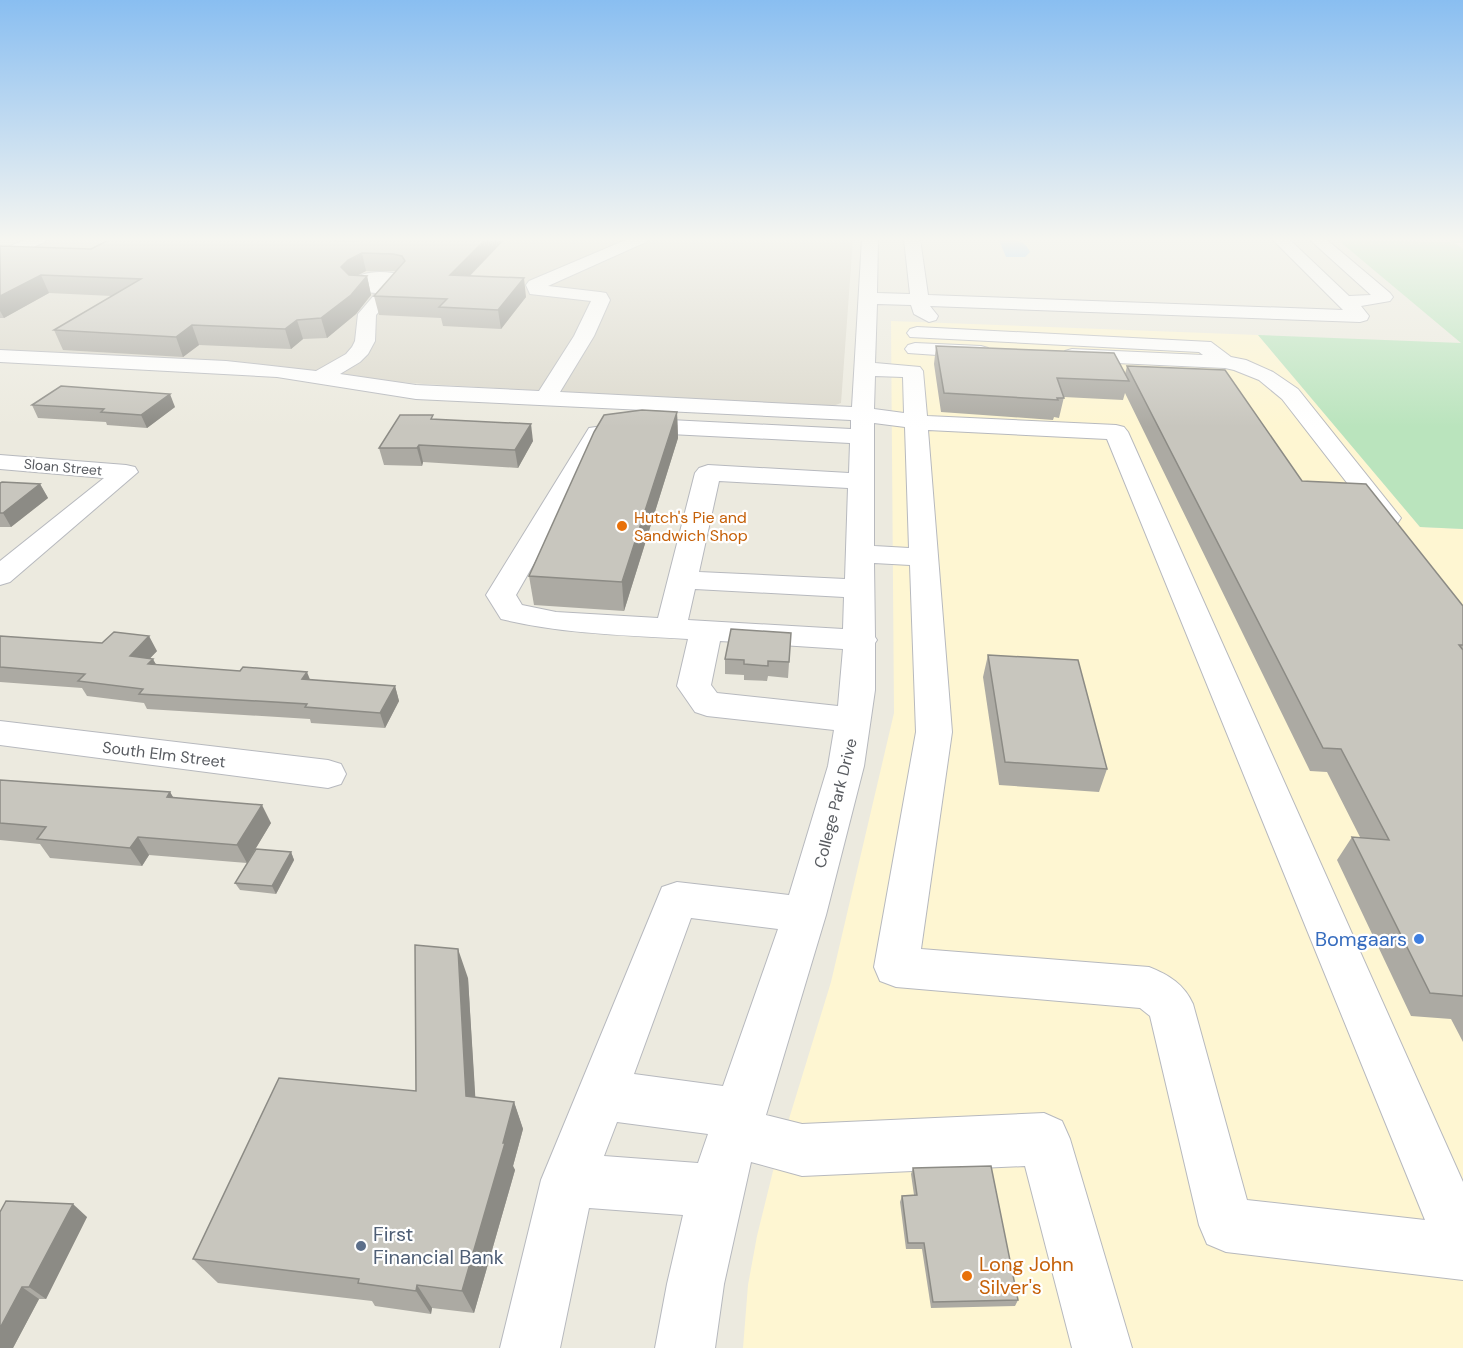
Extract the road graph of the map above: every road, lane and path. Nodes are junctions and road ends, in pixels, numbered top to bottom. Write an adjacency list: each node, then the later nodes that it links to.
1 (920, 301): 9 (street)
2 (377, 302): 14 (street)
3 (601, 302): 15 (street)
4 (882, 302): 8 (street, College Park Drive)
5 (918, 302): 8 (street)
6 (939, 302): 7 (street)
7 (1344, 302)
8 (880, 316): 10 (street); 12 (street, College Park Drive)
9 (1354, 334)
10 (916, 341): 13 (street); 22 (street)
11 (0, 356): 14 (street)
12 (866, 369): 13 (street); 17 (street, College Park Drive)
13 (913, 371): 16 (street)
14 (320, 377): 15 (street)
15 (546, 398): 17 (street)
16 (916, 422): 17 (street); 23 (street); 38 (street)
17 (863, 426): 18 (street); 21 (street, College Park Drive)
18 (815, 435): 20 (street); 27 (street)
19 (0, 462): 25 (street, Sloan Street)
20 (811, 478): 21 (street); 26 (street)
21 (861, 481): 24 (street, College Park Drive)
22 (1406, 540)
23 (924, 557): 24 (street); 39 (street)
24 (861, 572): 26 (street); 29 (street, College Park Drive)
25 (0, 576)
26 (682, 580): 27 (street)
27 (671, 628): 28 (street)
28 (706, 630): 29 (street); 30 (street)
29 (861, 640): 30 (street, College Park Drive)
30 (854, 720): 33 (street, College Park Drive)
31 (0, 734): 32 (street, South Elm Street)
32 (328, 774)
33 (805, 915): 34 (street); 35 (street, College Park Drive)
34 (602, 1095): 35 (street); 36 (street)
35 (737, 1122): 37 (street, College Park Drive); 42 (street)
36 (568, 1180): 37 (street); 40 (street)
37 (717, 1191): 41 (street, College Park Drive)
38 (1463, 1246)
39 (1463, 1252)
40 (530, 1348)
41 (685, 1348)
42 (1102, 1348)

